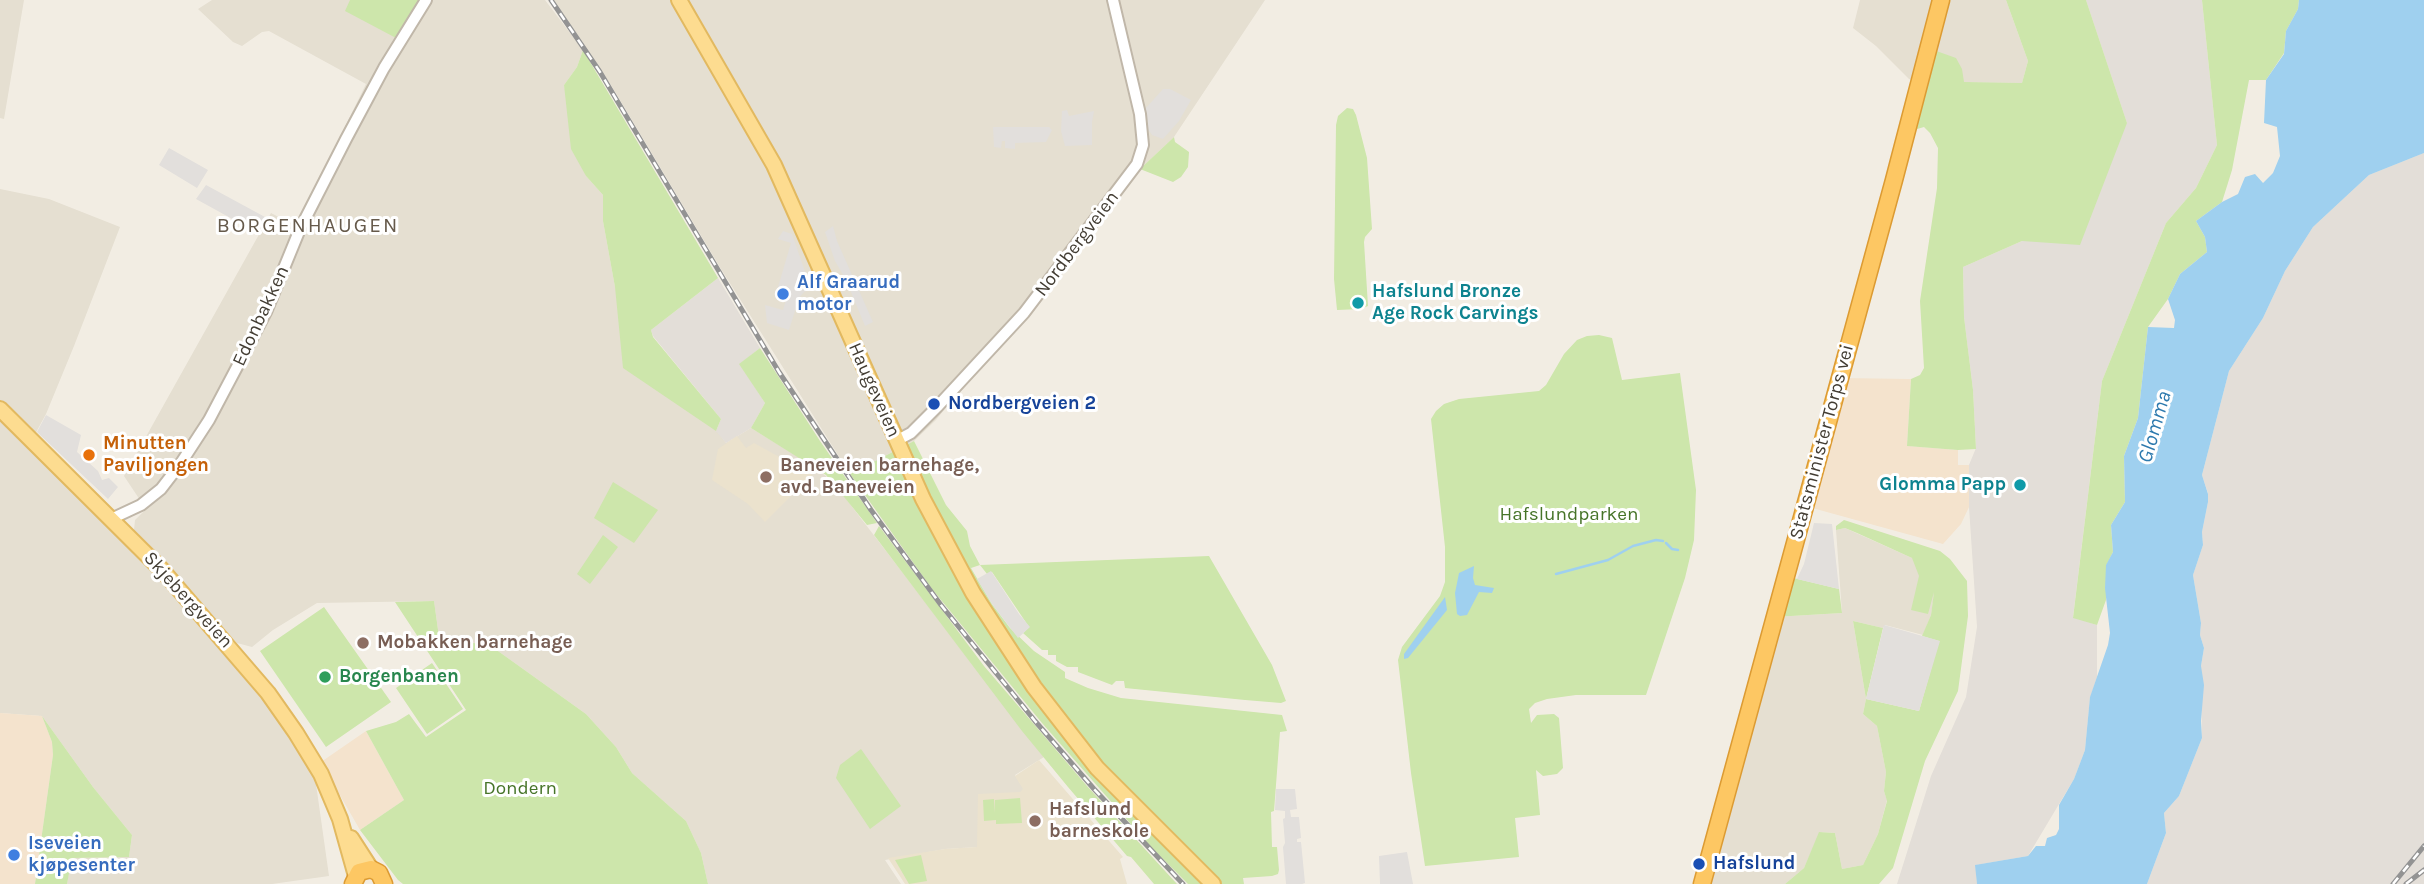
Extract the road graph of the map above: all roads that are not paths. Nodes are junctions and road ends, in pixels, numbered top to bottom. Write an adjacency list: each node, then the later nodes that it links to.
1 (426, 0): 7 (street, Edonbakken)
2 (679, 0): 6 (main road, Haugeveien)
3 (1113, 0): 6 (street, Nordbergveien)
4 (1941, 0): 11 (highway, Statsminister Torps vei)
5 (0, 409): 7 (main road, Skjebergveien)
6 (897, 441): 10 (main road, Haugeveien)
7 (116, 524): 8 (main road, Skjebergveien)
8 (357, 879): 9 (highway)
9 (384, 883)
10 (1213, 884)
11 (1702, 884)

